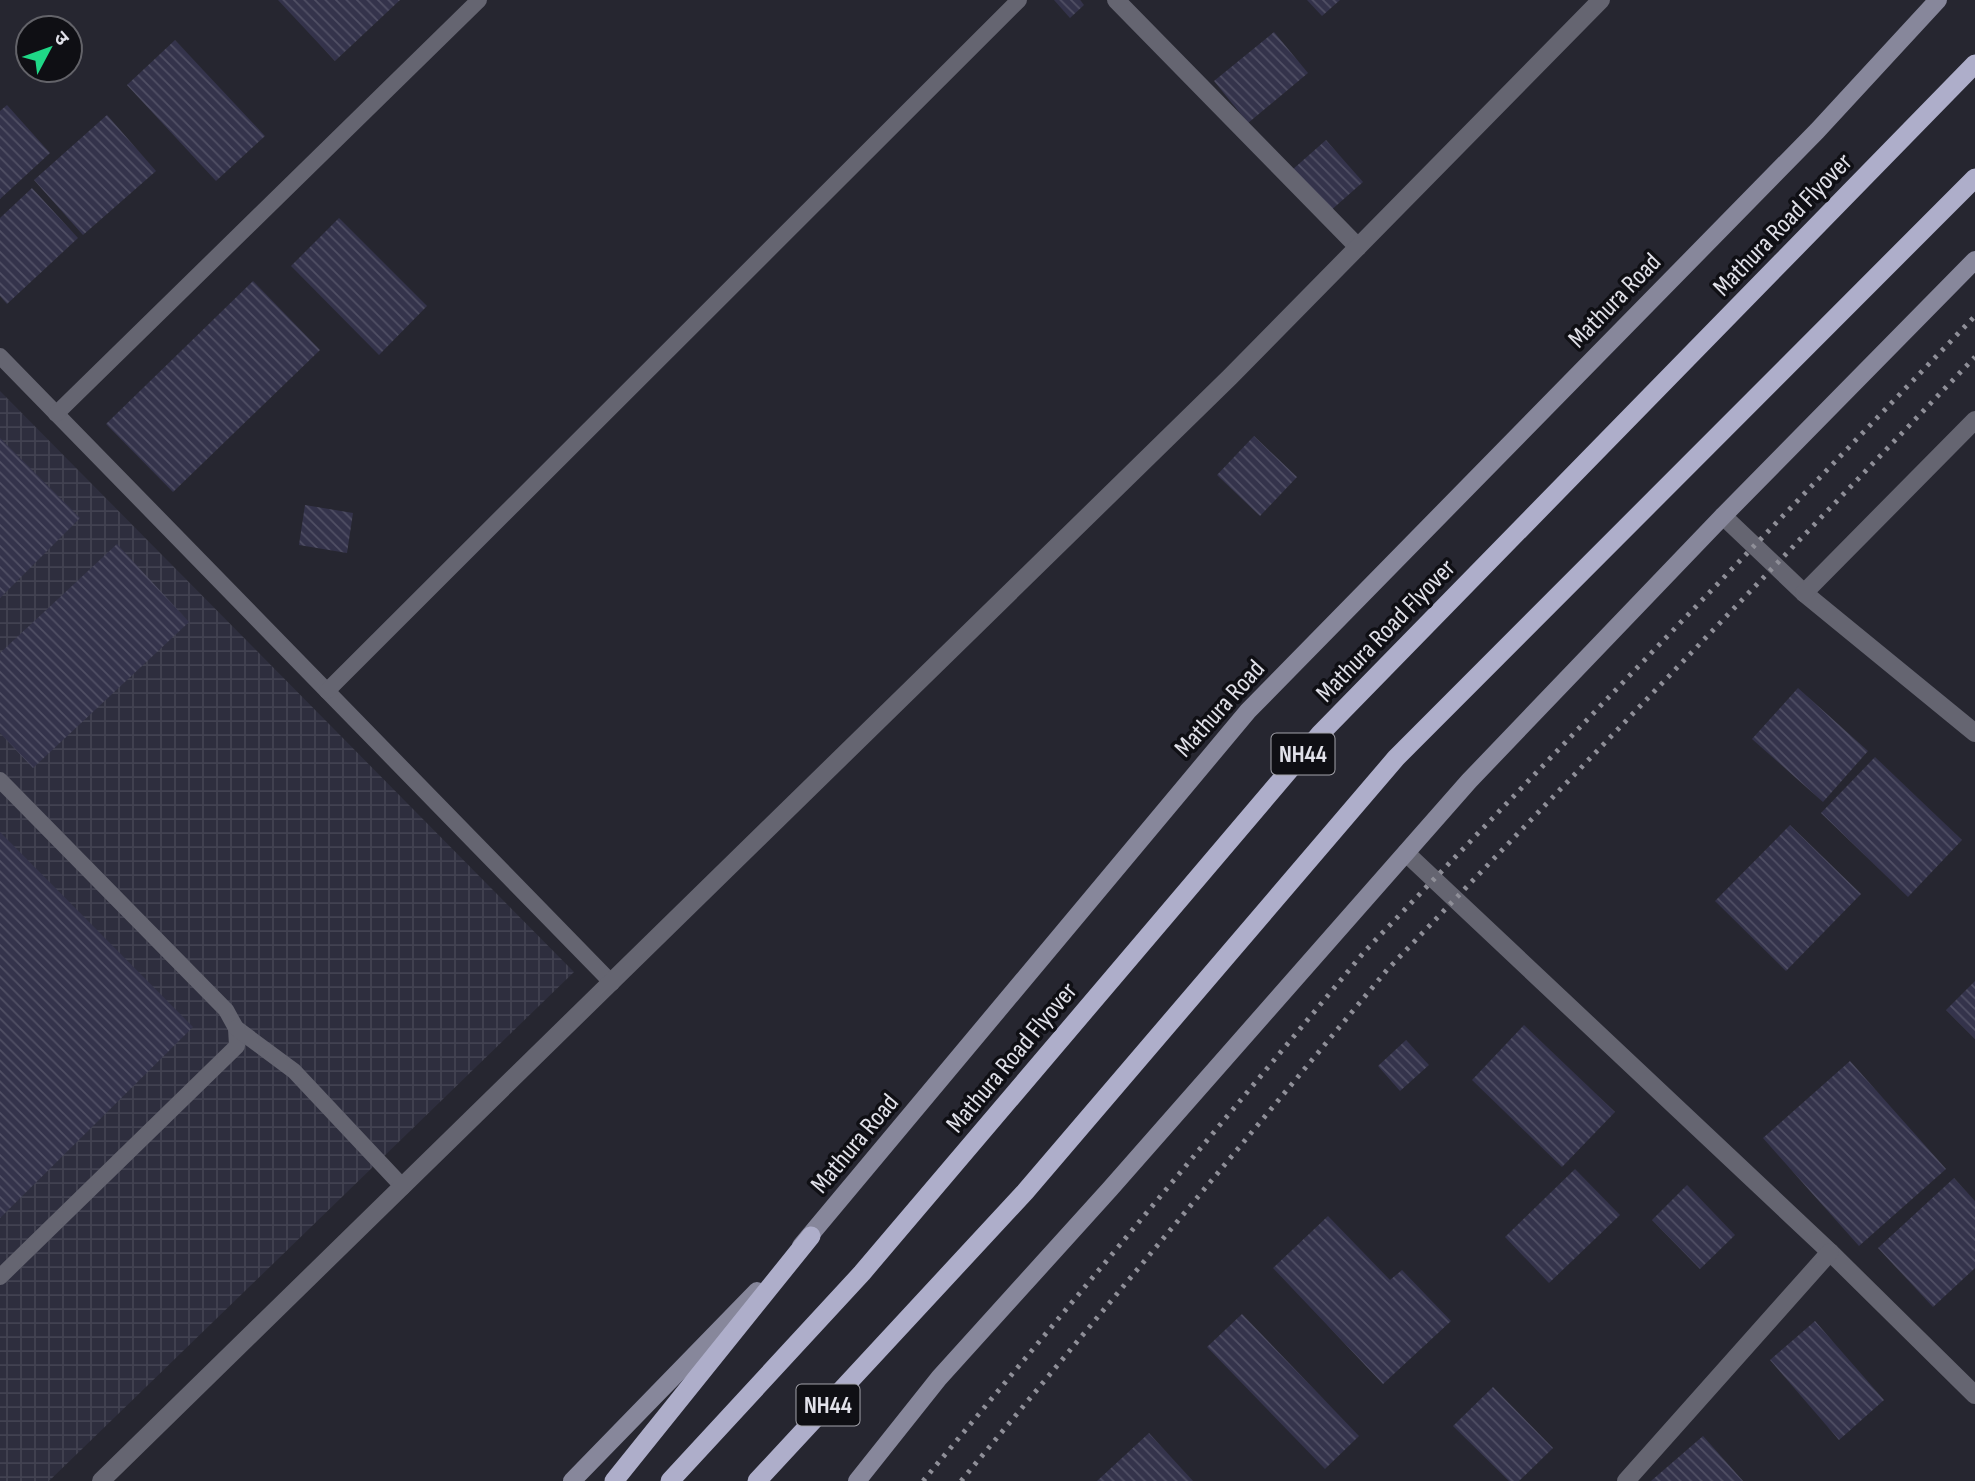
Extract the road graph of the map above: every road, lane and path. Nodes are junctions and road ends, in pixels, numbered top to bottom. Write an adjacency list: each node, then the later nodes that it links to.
1 (479, 0): 11 (lane)
2 (1019, 0): 15 (lane)
3 (1115, 0): 8 (street)
4 (1601, 0): 8 (street)
5 (1938, 0): 22 (main road, Mathura Road)
6 (1975, 64): 30 (highway, Mathura Road Flyover / NH44)
7 (1975, 178): 26 (highway, NH44)
8 (1357, 247): 19 (street)
9 (1975, 260): 13 (main road)
10 (0, 356): 11 (lane)
11 (56, 414): 15 (lane)
12 (1975, 420): 14 (street)
13 (1723, 516): 14 (street); 18 (main road)
14 (1804, 593): 16 (street)
15 (327, 691): 19 (lane)
16 (1975, 733)
17 (0, 780): 20 (lane)
18 (1406, 853): 23 (street); 33 (main road)
19 (612, 983): 21 (street)
20 (236, 1028): 21 (lane); 24 (lane)
21 (403, 1187): 27 (street)
22 (811, 1236): 28 (main road, Mathura Road); 29 (highway)
23 (1830, 1252): 25 (street); 34 (street)
24 (0, 1277)
25 (1975, 1395)
26 (786, 1449): 31 (highway, NH44); 32 (highway)
27 (101, 1481)
28 (572, 1481)
29 (614, 1481)
30 (670, 1481)
31 (757, 1481)
32 (768, 1481)
33 (857, 1481)
34 (1626, 1481)

